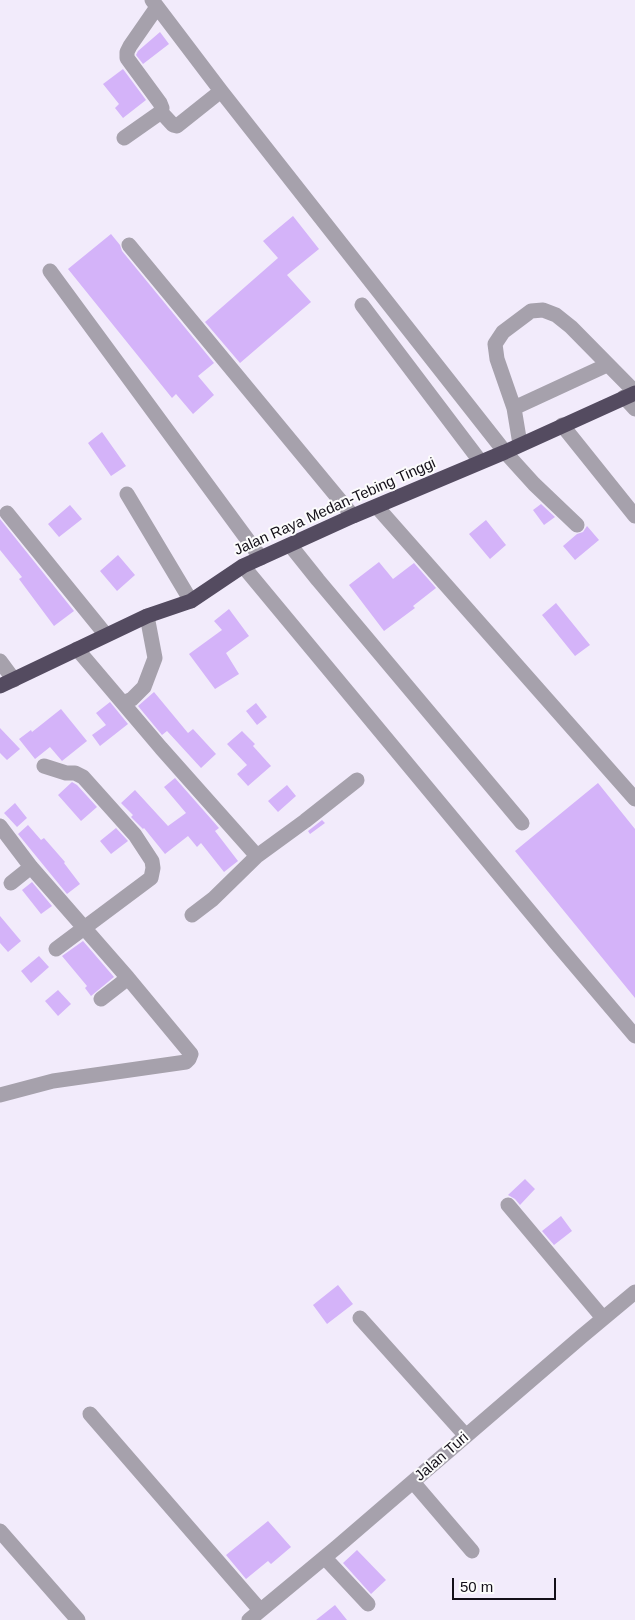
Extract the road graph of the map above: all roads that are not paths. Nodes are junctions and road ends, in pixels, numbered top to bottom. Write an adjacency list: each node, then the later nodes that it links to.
1 (154, 3): 2 (street); 3 (street)
2 (221, 91): 3 (street); 14 (street)
3 (161, 112): 4 (street)
4 (124, 138)
5 (129, 245): 19 (street)
6 (50, 271): 23 (street)
7 (362, 305): 15 (street)
8 (607, 365): 9 (street); 10 (street); 10 (street)
9 (631, 394): 11 (street); 12 (highway, Jalan Raya Medan-Tebing Tinggi)
10 (514, 408): 13 (street)
11 (635, 409)
12 (562, 425): 13 (highway, Jalan Raya Medan-Tebing Tinggi); 20 (street)
13 (520, 444): 14 (highway, Jalan Raya Medan-Tebing Tinggi)
14 (505, 452): 15 (highway, Jalan Raya Medan-Tebing Tinggi); 21 (street)
15 (480, 461): 17 (highway, Jalan Raya Medan-Tebing Tinggi)
16 (127, 494): 25 (street)
17 (378, 507): 19 (highway, Jalan Raya Medan-Tebing Tinggi); 34 (street)
18 (7, 512): 27 (street)
19 (353, 516): 22 (highway, Jalan Raya Medan-Tebing Tinggi)
20 (635, 516)
21 (577, 525)
22 (290, 545): 23 (highway, Jalan Raya Medan-Tebing Tinggi); 35 (street)
23 (261, 558): 24 (highway, Jalan Raya Medan-Tebing Tinggi)
24 (243, 566): 25 (highway, Jalan Raya Medan-Tebing Tinggi); 45 (street)
25 (191, 601): 26 (highway, Jalan Raya Medan-Tebing Tinggi)
26 (147, 616): 27 (highway, Jalan Raya Medan-Tebing Tinggi); 31 (street)
27 (106, 635): 28 (highway, Jalan Raya Medan-Tebing Tinggi)
28 (77, 649): 30 (highway, Jalan Raya Medan-Tebing Tinggi); 31 (street)
29 (0, 661): 30 (street)
30 (7, 683)
31 (122, 702): 37 (street)
32 (44, 766): 41 (street)
33 (357, 780): 37 (street)
34 (635, 799)
35 (522, 824)
36 (0, 826): 38 (street)
37 (257, 856): 40 (street)
38 (31, 867): 39 (street); 41 (street)
39 (10, 883)
40 (192, 915)
41 (83, 928): 42 (street); 43 (street)
42 (56, 949)
43 (128, 978): 44 (street); 46 (street)
44 (101, 1000)
45 (635, 1036)
46 (0, 1095)
47 (508, 1205): 50 (street)
48 (635, 1292): 50 (street, Jalan Turi)
49 (360, 1318): 52 (street)
50 (603, 1318): 52 (street, Jalan Turi)
51 (90, 1414): 58 (street)
52 (466, 1436): 53 (street, Jalan Turi)
53 (412, 1482): 55 (street); 56 (street, Jalan Turi)
54 (0, 1531): 59 (street)
55 (472, 1550)
56 (325, 1558): 57 (street); 58 (street, Jalan Turi)
57 (368, 1604)
58 (255, 1615)
59 (78, 1620)

